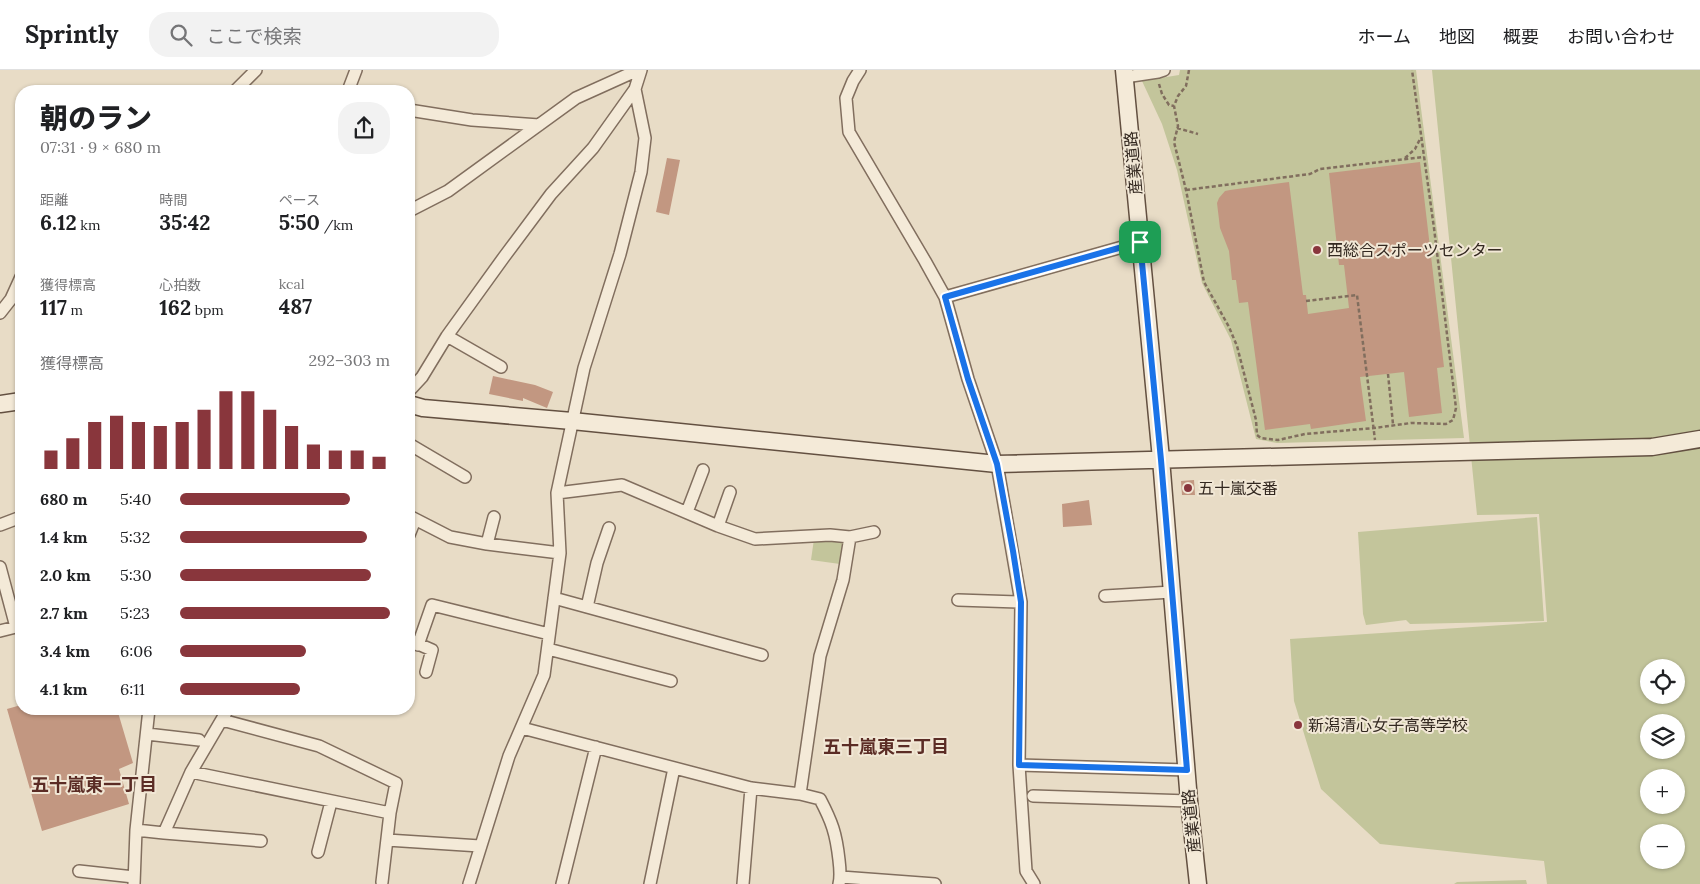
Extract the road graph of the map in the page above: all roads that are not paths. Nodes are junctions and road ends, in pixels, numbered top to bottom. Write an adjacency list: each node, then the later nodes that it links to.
1 (256, 70): 7 (street)
2 (356, 70): 8 (street)
3 (640, 70): 9 (street); 11 (street)
4 (860, 70): 15 (street)
5 (1161, 71): 6 (street)
6 (1125, 73): 13 (street, 産業道路)
7 (241, 85)
8 (350, 85)
9 (635, 89): 17 (street); 23 (street)
10 (415, 111): 11 (street)
11 (539, 125): 12 (street)
12 (415, 207)
13 (1140, 242): 15 (street); 26 (street, 産業道路)
14 (15, 290): 16 (street)
15 (945, 297): 27 (street)
16 (0, 313)
17 (448, 336): 18 (street); 19 (street)
18 (501, 367)
19 (415, 385)
20 (15, 402): 21 (street)
21 (0, 404)
22 (415, 406): 23 (street)
23 (572, 421): 27 (street); 31 (street)
24 (1700, 440): 26 (street)
25 (415, 448): 29 (street)
26 (1161, 460): 27 (street); 44 (street, 産業道路)
27 (997, 464): 48 (street)
28 (703, 470): 32 (street)
29 (465, 477)
30 (730, 492): 37 (street)
31 (557, 493): 32 (street); 42 (street)
32 (687, 512): 37 (street)
33 (494, 517): 41 (street)
34 (15, 519): 36 (street)
35 (415, 520): 41 (street)
36 (0, 524)
37 (718, 526): 40 (street)
38 (609, 528): 49 (street)
39 (874, 532): 40 (street)
40 (850, 537): 72 (street)
41 (487, 544): 42 (street)
42 (560, 553): 46 (street)
43 (0, 566): 50 (street)
44 (1172, 592): 45 (street); 69 (street, 産業道路)
45 (1105, 596)
46 (554, 598): 49 (street); 53 (street)
47 (958, 600): 48 (street)
48 (1021, 602): 67 (street)
49 (587, 607): 57 (street)
50 (15, 623)
51 (15, 627): 52 (street)
52 (0, 631)
53 (549, 634): 54 (street); 56 (street)
54 (415, 641)
55 (415, 643): 58 (street)
56 (548, 649): 59 (street); 63 (street)
57 (762, 655)
58 (426, 672)
59 (671, 681)
60 (148, 715): 64 (street)
61 (225, 715): 62 (street)
62 (222, 720): 70 (street); 76 (street)
63 (522, 728): 66 (street); 81 (street)
64 (146, 734): 65 (street); 77 (street)
65 (199, 740)
66 (596, 747): 68 (street); 88 (street)
67 (1019, 765): 69 (street); 92 (street)
68 (674, 768): 71 (street); 89 (street)
69 (1187, 770): 74 (street, 産業道路)
70 (191, 772): 75 (street); 78 (street)
71 (751, 788): 72 (street); 90 (street)
72 (800, 794): 85 (street)
73 (1033, 796): 74 (street)
74 (1189, 801): 93 (street, 産業道路)
75 (331, 802): 76 (street); 82 (street)
76 (390, 813): 79 (street)
77 (136, 830): 78 (street); 84 (street)
78 (164, 833): 80 (street)
79 (387, 840): 81 (street); 86 (street)
80 (261, 841)
81 (480, 846): 87 (street)
82 (318, 852)
83 (79, 870): 84 (street)
84 (134, 880)
85 (840, 880): 91 (street)
86 (382, 882)
87 (469, 884)
88 (562, 884)
89 (650, 884)
90 (743, 884)
91 (935, 884)
92 (1034, 884)
93 (1198, 884)

